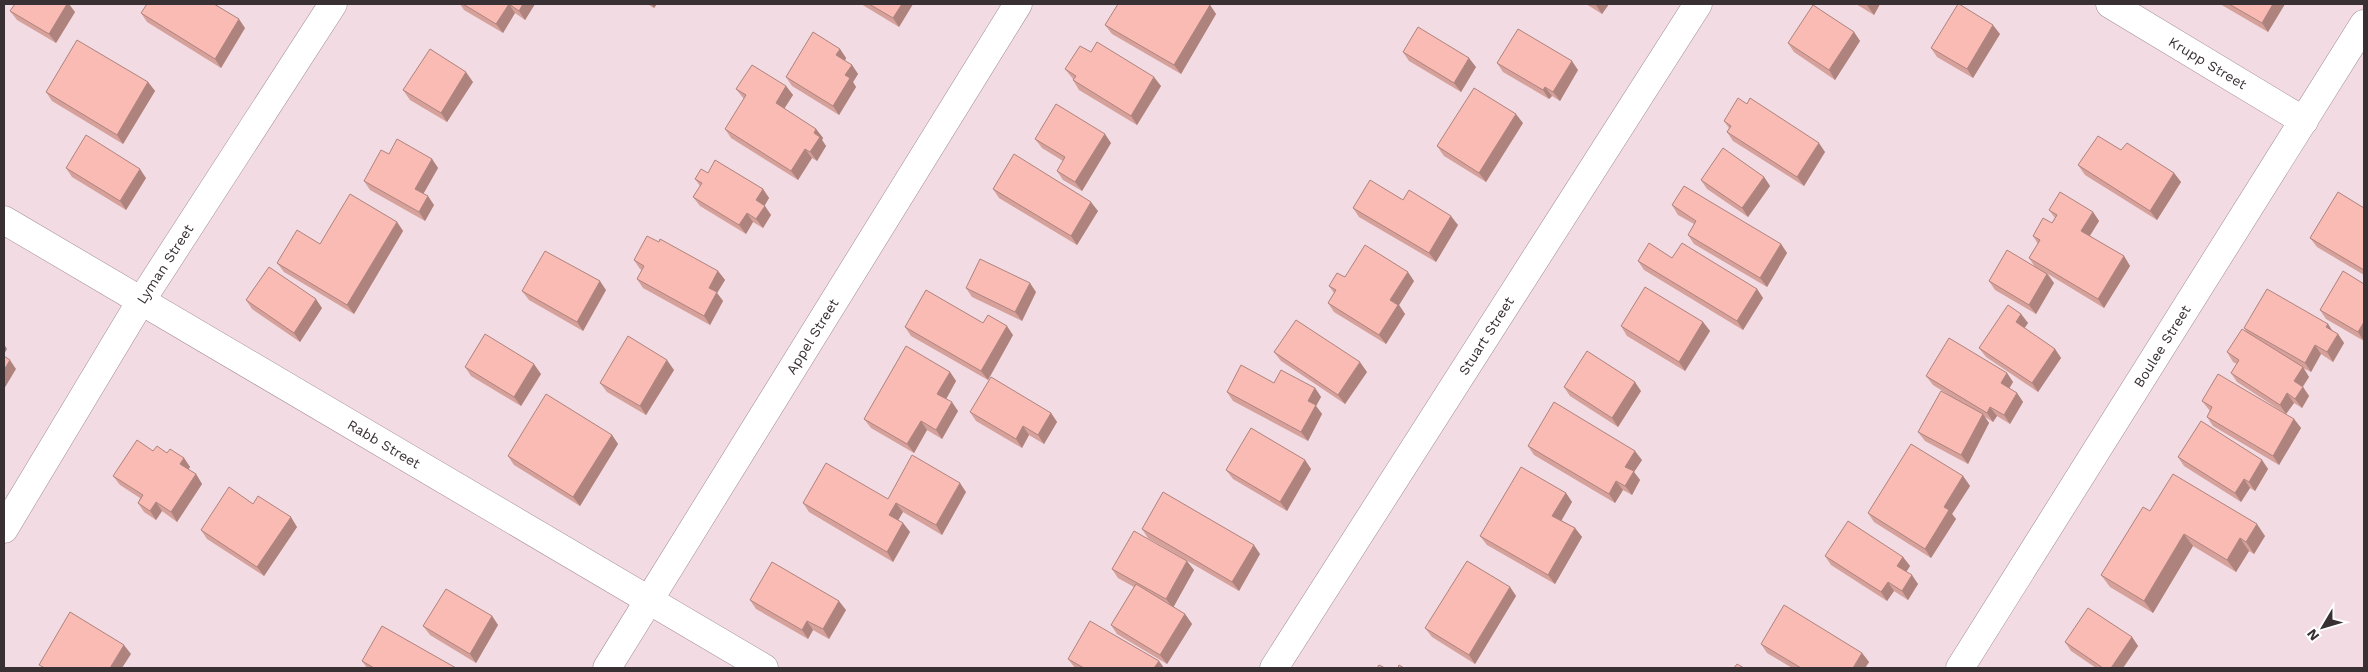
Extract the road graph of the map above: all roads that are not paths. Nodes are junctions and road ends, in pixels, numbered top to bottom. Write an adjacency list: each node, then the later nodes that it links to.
1 (333, 4): 8 (street, Lyman Street)
2 (1018, 4): 10 (street, Appel Street)
3 (1698, 4): 13 (street, Stuart Street)
4 (2110, 4): 6 (street, Krupp Street)
5 (2364, 24): 6 (street, Boulee Street)
6 (2304, 121): 14 (street, Boulee Street)
7 (4, 220): 8 (street, Rabb Street)
8 (141, 301): 9 (street, Lyman Street); 10 (street, Rabb Street)
9 (4, 529)
10 (648, 600): 11 (street, Appel Street); 12 (street, Rabb Street)
11 (606, 668)
12 (764, 668)
13 (1274, 668)
14 (1960, 668)

